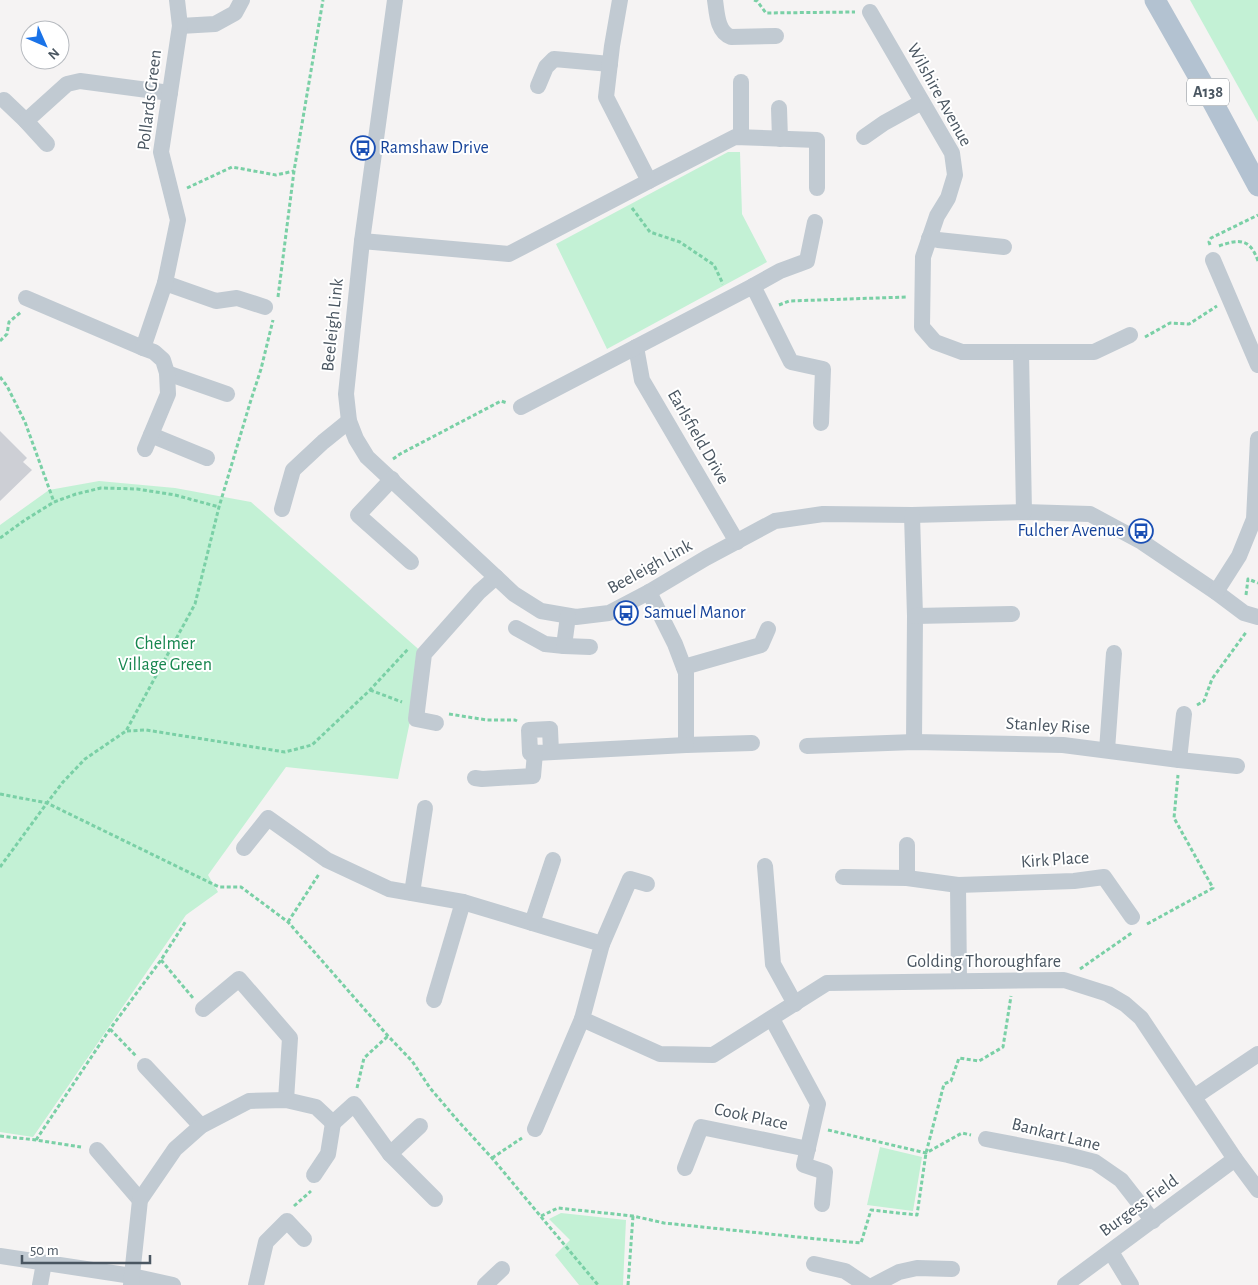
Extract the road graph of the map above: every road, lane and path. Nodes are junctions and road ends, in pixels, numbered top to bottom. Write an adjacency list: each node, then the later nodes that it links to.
1 (177, 0): 9 (street, Pollards Green)
2 (242, 0): 9 (street)
3 (395, 0): 32 (street, Beeleigh Link)
4 (620, 0): 11 (street)
5 (715, 0): 10 (street)
6 (754, 0): 8 (path)
7 (1154, 0): 25 (main road, A138)
8 (870, 12): 16 (street, Wilshire Avenue)
9 (180, 26): 14 (street, Pollards Green)
10 (776, 36)
11 (610, 64): 13 (street); 24 (street)
12 (741, 82): 19 (street)
13 (538, 86)
14 (170, 93): 18 (street); 28 (street, Pollards Green)
15 (4, 100): 18 (street)
16 (922, 102): 20 (street); 31 (street, Wilshire Avenue)
17 (779, 108): 21 (street)
18 (26, 121): 22 (street)
19 (738, 137): 21 (street); 24 (street)
20 (864, 137)
21 (780, 139): 26 (street)
22 (47, 144)
23 (294, 171): 28 (path)
24 (649, 181): 27 (street)
25 (1258, 186)
26 (817, 188)
27 (618, 197): 32 (street); 40 (path)
28 (173, 200): 36 (street, Pollards Green)
29 (1258, 215): 35 (path)
30 (815, 222): 37 (street)
31 (929, 238): 33 (street); 38 (street, Wilshire Avenue)
32 (362, 241): 54 (street, Beeleigh Link)
33 (1004, 247)
34 (1213, 260): 41 (street)
35 (1258, 261)
36 (165, 283): 42 (street); 47 (street, Pollards Green)
37 (753, 286): 40 (street); 43 (street)
38 (922, 296): 43 (path); 48 (street, Wilshire Avenue)
39 (26, 298): 45 (path); 47 (street)
40 (729, 298): 46 (street)
41 (1229, 299): 44 (path); 49 (street)
42 (265, 307)
43 (765, 310): 55 (street)
44 (1130, 335): 48 (street, Wilshire Avenue)
45 (0, 341)
46 (636, 347): 53 (street); 65 (street, Earlsfield Drive)
47 (144, 348): 50 (street)
48 (1021, 352): 62 (street)
49 (1258, 365)
50 (167, 373): 52 (street); 57 (street)
51 (0, 377): 59 (path)
52 (227, 394)
53 (521, 407): 58 (path)
54 (349, 421): 58 (street, Beeleigh Link); 61 (street)
55 (821, 423)
56 (1258, 439): 70 (street)
57 (206, 458)
58 (387, 474): 66 (street); 67 (street, Beeleigh Link)
59 (54, 502): 60 (path); 64 (path)
60 (219, 507)
61 (282, 509)
62 (1024, 512): 63 (street, Beeleigh Link); 70 (street, Beeleigh Link)
63 (912, 515): 65 (street, Beeleigh Link); 74 (street)
64 (0, 538)
65 (737, 542): 69 (street, Beeleigh Link)
66 (411, 562)
67 (496, 577): 73 (street, Beeleigh Link); 84 (street)
68 (1258, 582): 71 (path)
69 (649, 592): 73 (street, Beeleigh Link); 82 (street)
70 (1216, 592): 75 (street, Beeleigh Link)
71 (1245, 596)
72 (1012, 614): 74 (street)
73 (568, 616): 79 (street)
74 (914, 616): 90 (street)
75 (1252, 620): 85 (path)
76 (516, 628): 79 (street)
77 (768, 629): 82 (street)
78 (411, 646): 83 (path)
79 (564, 646): 80 (street)
80 (590, 647)
81 (1114, 653): 93 (street)
82 (684, 667): 91 (street)
83 (370, 690): 84 (path); 88 (path)
84 (418, 708): 86 (street)
85 (1184, 714): 95 (street)
86 (443, 718): 87 (path)
87 (528, 730): 94 (street)
88 (126, 731)
89 (752, 742): 91 (street)
90 (914, 742): 92 (street, Stanley Rise); 93 (street, Stanley Rise)
91 (686, 745): 94 (street)
92 (808, 746)
93 (1107, 750): 95 (street, Stanley Rise)
94 (543, 753): 97 (street)
95 (1179, 760): 96 (street, Stanley Rise); 114 (path)
96 (1237, 766)
97 (475, 778)
98 (0, 794): 112 (path)
99 (425, 808): 109 (street)
100 (907, 845): 106 (street)
101 (244, 848): 102 (street)
102 (327, 860): 109 (street); 112 (path)
103 (553, 860): 113 (street)
104 (765, 866): 121 (street)
105 (843, 877): 106 (street, Kirk Place)
106 (908, 878): 108 (street, Kirk Place)
107 (647, 884): 115 (street)
108 (958, 885): 114 (street, Kirk Place); 119 (street)
109 (412, 893): 110 (street)
110 (463, 902): 113 (street); 120 (street)
111 (186, 921): 116 (path)
112 (288, 922): 126 (path)
113 (532, 923): 115 (street)
114 (1136, 925): 118 (path)
115 (602, 944): 123 (street)
116 (161, 960): 122 (path); 125 (path)
117 (1013, 980): 118 (street, Golding Thoroughfare); 119 (street, Golding Thoroughfare); 142 (path)
118 (1064, 980): 129 (street, Golding Thoroughfare)
119 (959, 981): 121 (street, Golding Thoroughfare)
120 (434, 1000)
121 (795, 1004): 124 (street, Golding Thoroughfare)
122 (203, 1009): 130 (street)
123 (582, 1019): 124 (street, Golding Thoroughfare); 136 (street)
124 (772, 1019): 135 (street, Cook Place)
125 (110, 1029): 128 (path); 139 (path)
126 (388, 1036): 131 (path); 144 (path)
127 (1258, 1054): 129 (street)
128 (145, 1066): 133 (street)
129 (1194, 1097): 145 (street, Golding Thoroughfare)
130 (286, 1100): 132 (street); 133 (street)
131 (354, 1104): 132 (street); 143 (street)
132 (333, 1123): 147 (street)
133 (201, 1126): 150 (street)
134 (420, 1126): 143 (street)
135 (813, 1126): 140 (street, Cook Place); 142 (path)
136 (535, 1129): 144 (path)
137 (0, 1136): 139 (path)
138 (986, 1139): 142 (path); 155 (street, Bankart Lane)
139 (36, 1140): 141 (path)
140 (808, 1149): 146 (street, Cook Place); 151 (street, Cook Place)
141 (97, 1150): 150 (street)
142 (926, 1153): 153 (path)
143 (390, 1154): 149 (street)
144 (492, 1158): 152 (path)
145 (1235, 1159): 148 (street, Golding Thoroughfare); 155 (street, Burgess Field)
146 (684, 1168)
147 (314, 1175): 154 (path)
148 (1258, 1190)
149 (435, 1199)
150 (140, 1200): 163 (street)
151 (822, 1204)
152 (541, 1216): 153 (path); 168 (path)
153 (633, 1216): 169 (path)
154 (287, 1221): 156 (street); 166 (street)
155 (1153, 1221): 157 (street, Burgess Field)
156 (304, 1240)
157 (1111, 1252): 172 (street, Burgess Field); 173 (street)
158 (0, 1256): 159 (street)
159 (44, 1263): 163 (street); 164 (street)
160 (814, 1264): 170 (street)
161 (502, 1269): 167 (street)
162 (952, 1269): 171 (street)
163 (132, 1281): 165 (street)
164 (40, 1285)
165 (173, 1285)
166 (256, 1285)
167 (485, 1285)
168 (598, 1285)
169 (628, 1285)
170 (866, 1285)
171 (874, 1285)
172 (1065, 1285)
173 (1131, 1285)

